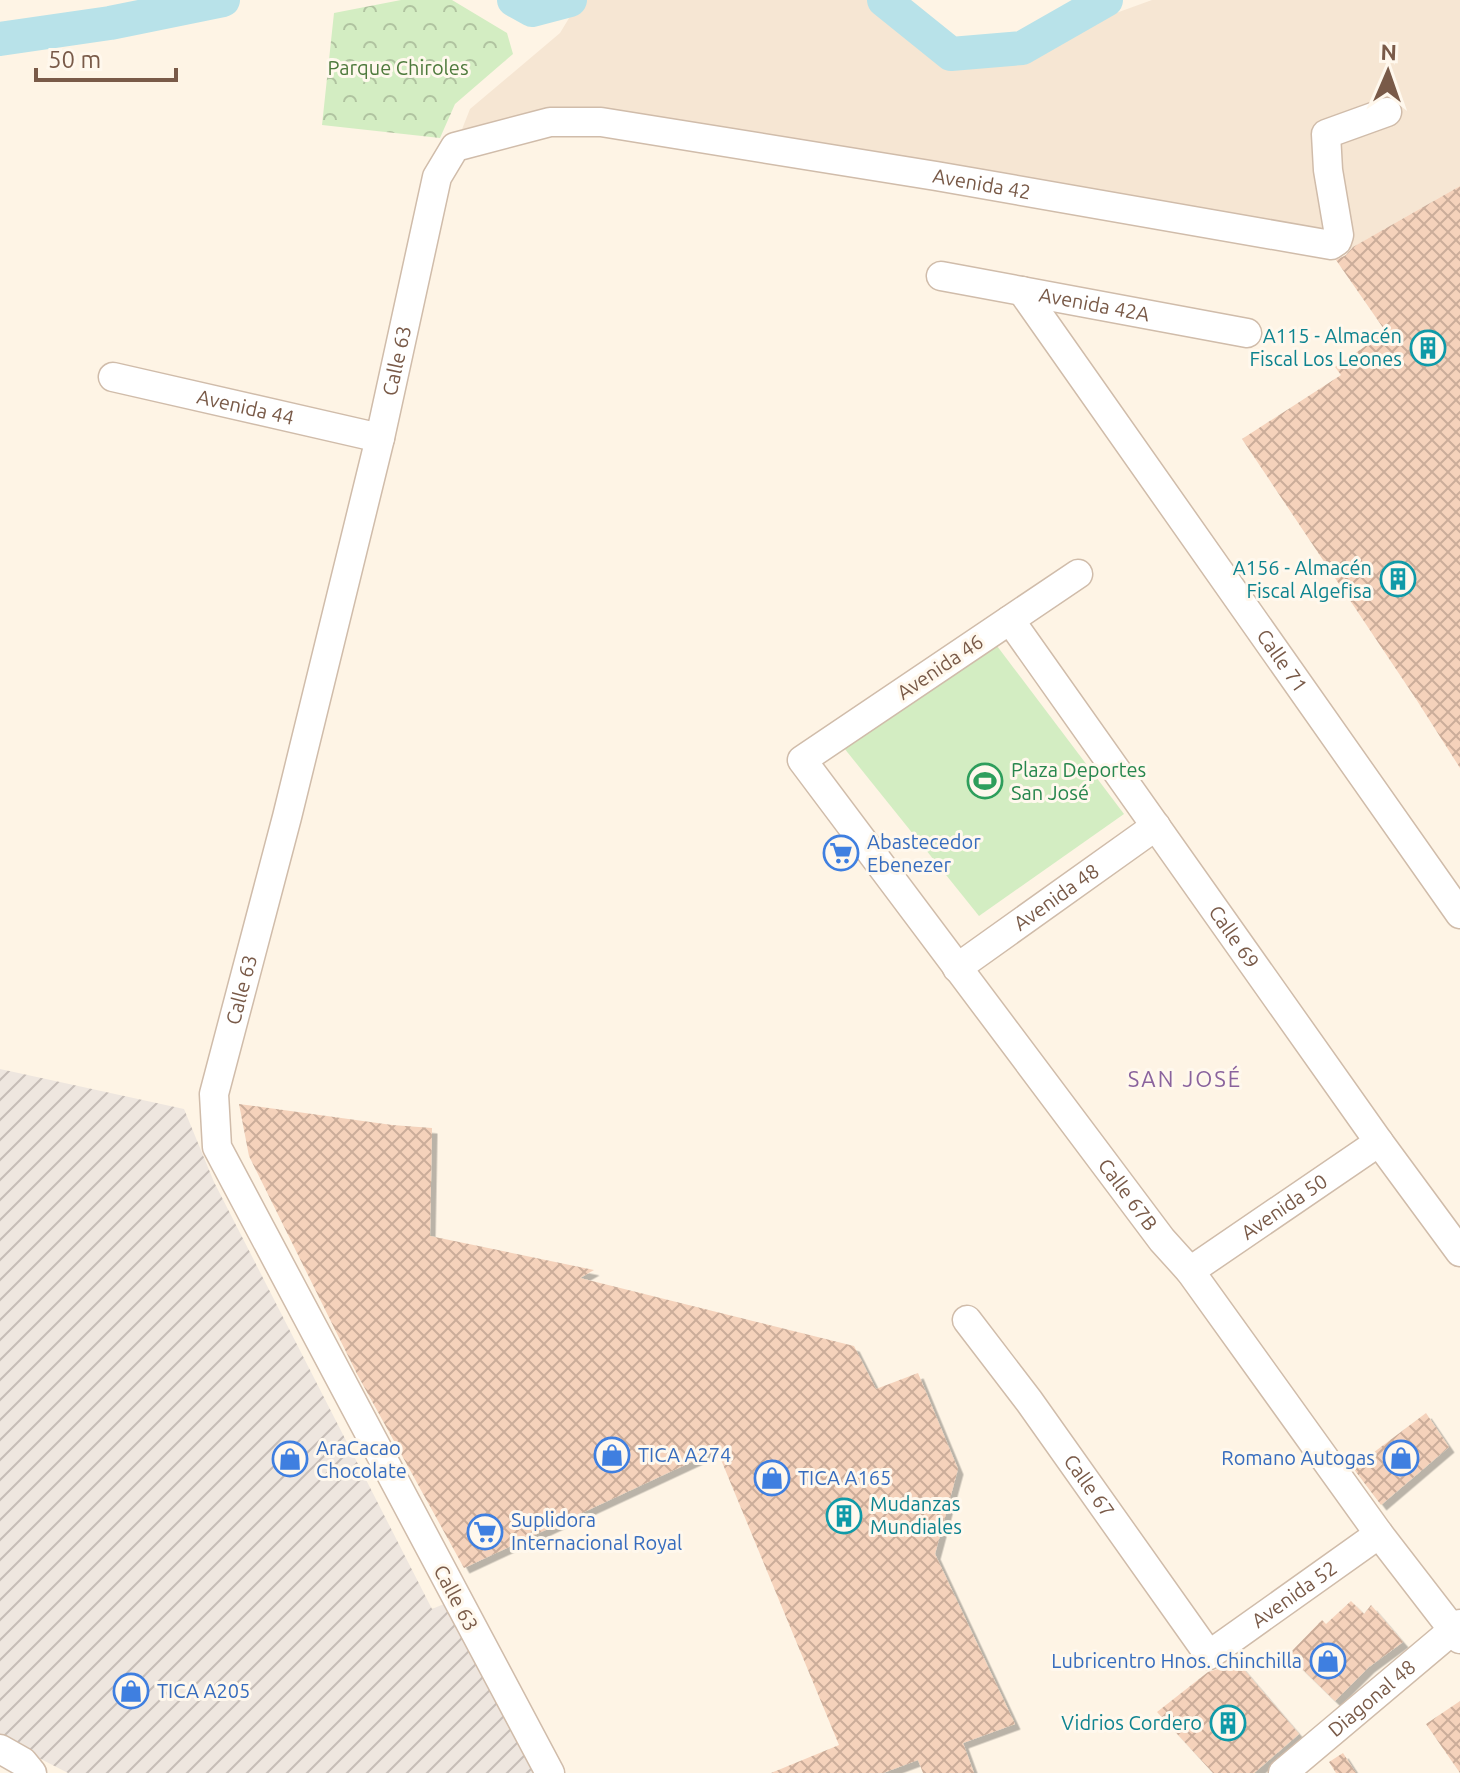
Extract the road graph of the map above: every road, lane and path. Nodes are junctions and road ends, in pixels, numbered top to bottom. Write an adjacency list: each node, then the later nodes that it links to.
1 (1387, 112): 2 (street, Avenida 42)
2 (455, 147): 7 (street, Calle 63)
3 (941, 276): 4 (street, Avenida 42A)
4 (1022, 291): 5 (street, Avenida 42A); 12 (street, Calle 71)
5 (1247, 333)
6 (113, 377): 7 (street, Avenida 44)
7 (380, 438): 23 (street, Calle 63)
8 (1078, 574): 9 (street, Avenida 46)
9 (1010, 620): 10 (street, Avenida 46); 11 (street, Calle 69)
10 (802, 760): 13 (street, Calle 67B)
11 (1156, 826): 13 (street, Avenida 48); 14 (street, Calle 69)
12 (1460, 914)
13 (957, 968): 16 (street, Calle 67B)
14 (1379, 1142): 15 (street, Calle 69); 16 (street, Avenida 50)
15 (1460, 1252)
16 (1190, 1271): 18 (street, Calle 67B)
17 (967, 1320): 20 (street, Calle 67)
18 (1379, 1534): 19 (street, Calle 67B); 20 (street, Avenida 52)
19 (1458, 1631): 24 (street, Diagonal 48)
20 (1209, 1655)
21 (0, 1749): 22 (street)
22 (32, 1773)
23 (550, 1773)
24 (1283, 1773)

